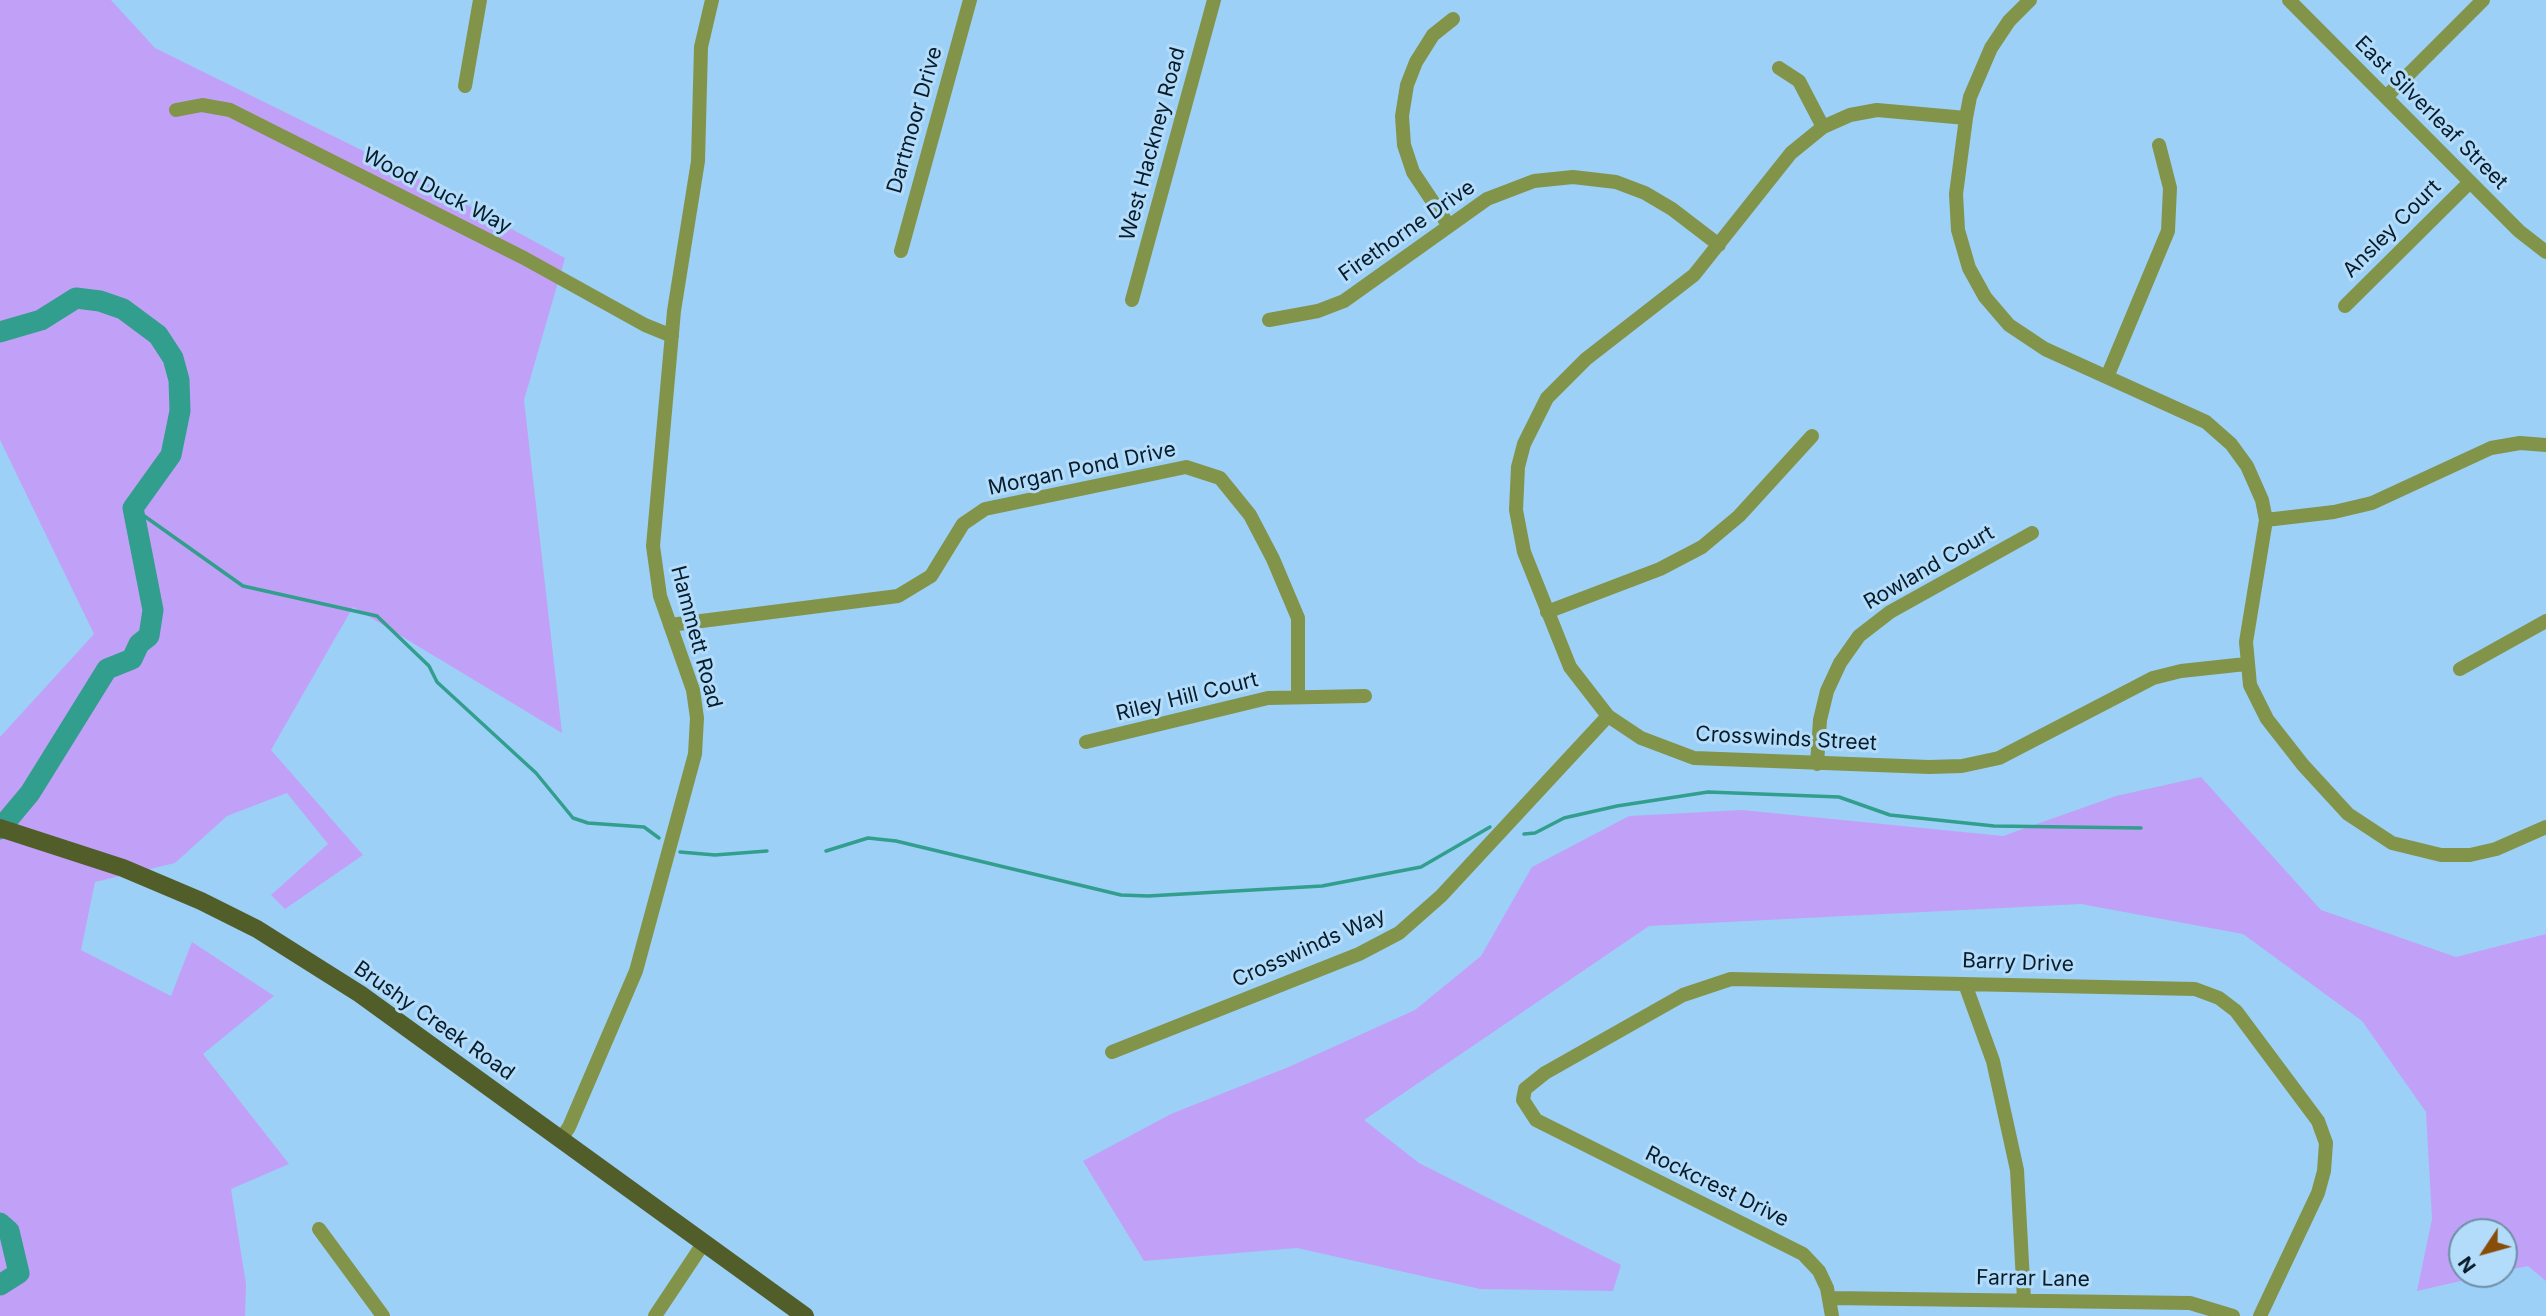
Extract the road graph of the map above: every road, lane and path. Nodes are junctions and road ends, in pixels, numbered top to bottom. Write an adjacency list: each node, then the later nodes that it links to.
1 (480, 0): 10 (street)
2 (712, 0): 24 (street, Hammett Road)
3 (970, 0): 19 (street, Dartmoor Drive)
4 (1214, 0): 21 (street, West Hackney Road)
5 (2030, 0): 13 (street)
6 (2289, 0): 11 (street, East Silverleaf Street)
7 (2483, 0): 11 (street)
8 (1453, 19): 17 (street)
9 (1779, 68): 14 (street)
10 (465, 86)
11 (2386, 97): 16 (street, East Silverleaf Street)
12 (176, 110): 24 (street, Wood Duck Way)
13 (1966, 118): 14 (street, Crosswinds Street); 25 (street)
14 (1823, 127): 18 (street, Crosswinds Street)
15 (2159, 145): 25 (street)
16 (2470, 182): 20 (street, East Silverleaf Street); 22 (street, Ansley Court)
17 (1449, 226): 18 (street, Firethorne Drive); 23 (street, Firethorne Drive)
18 (1719, 245): 30 (street, Crosswinds Street)
19 (901, 251)
20 (2546, 251)
21 (1132, 300)
22 (2345, 306)
23 (1269, 320)
24 (672, 336): 32 (street, Hammett Road)
25 (2107, 377): 28 (street)
26 (1812, 436): 30 (street)
27 (2546, 445): 28 (street)
28 (2266, 520): 33 (street)
29 (2032, 533): 39 (street, Rowland Court)
30 (1547, 612): 37 (street, Crosswinds Street)
31 (2546, 621): 34 (street)
32 (670, 625): 35 (street, Morgan Pond Drive); 45 (street, Hammett Road)
33 (2246, 664): 39 (street, Crosswinds Street); 40 (street)
34 (2460, 669)
35 (1298, 695): 36 (street, Riley Hill Court); 38 (street, Riley Hill Court)
36 (1365, 696)
37 (1608, 716): 39 (street, Crosswinds Street); 43 (street, Crosswinds Way)
38 (1086, 743)
39 (1817, 764)
40 (2546, 827)
41 (0, 828): 45 (main road, Brushy Creek Road)
42 (1965, 984): 44 (street, Barry Drive); 49 (street); 55 (street, Barry Drive)
43 (1112, 1052)
44 (1549, 1128): 48 (street, Rockcrest Drive)
45 (561, 1139): 47 (main road, Brushy Creek Road)
46 (319, 1229): 50 (street)
47 (703, 1244): 51 (street); 52 (main road, Brushy Creek Road)
48 (1831, 1298): 49 (street, Farrar Lane); 53 (street, Rockcrest Drive)
49 (2024, 1300): 54 (street, Farrar Lane)
50 (383, 1316)
51 (654, 1316)
52 (806, 1316)
53 (1832, 1316)
54 (2233, 1316)
55 (2260, 1316)

